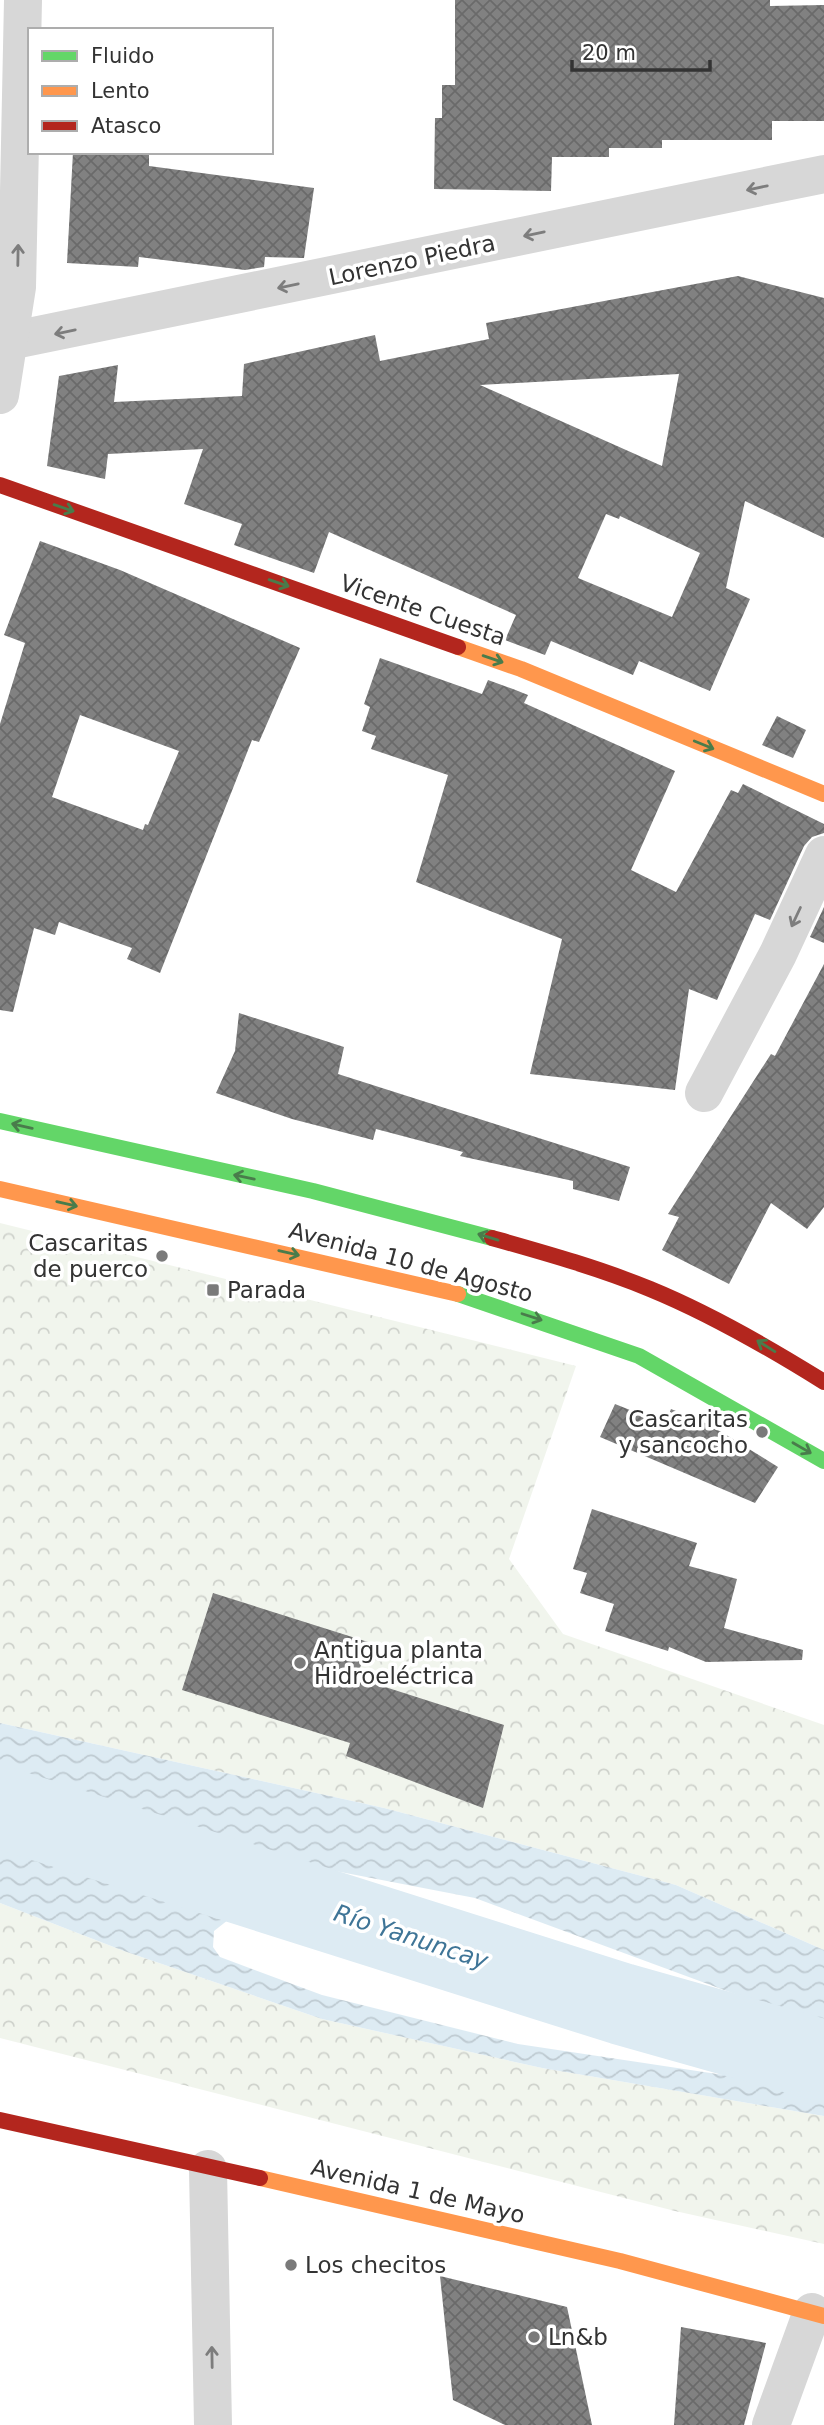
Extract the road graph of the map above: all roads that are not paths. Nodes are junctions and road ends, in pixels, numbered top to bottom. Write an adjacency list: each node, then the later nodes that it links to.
1 (23, 0): 3 (street, one-way to 1)
2 (824, 174): 3 (street, Lorenzo Piedra, one-way to 3)
3 (5, 343): 4 (street)
4 (0, 395)
5 (0, 485): 6 (main road, Vicente Cuesta, one-way to 6)
6 (824, 794)
7 (824, 855): 8 (street, one-way to 8)
8 (704, 1093)
9 (0, 1121): 11 (main road, Avenida 10 de Agosto, one-way to 9)
10 (0, 1189): 12 (main road, Avenida 10 de Agosto, one-way to 12)
11 (824, 1382)
12 (824, 1461)
13 (0, 2120): 14 (main road, Avenida 1 de Mayo)
14 (208, 2169): 15 (main road, Avenida 1 de Mayo); 16 (street, one-way to 14)
15 (818, 2314): 17 (street)
16 (213, 2425)
17 (771, 2425)

